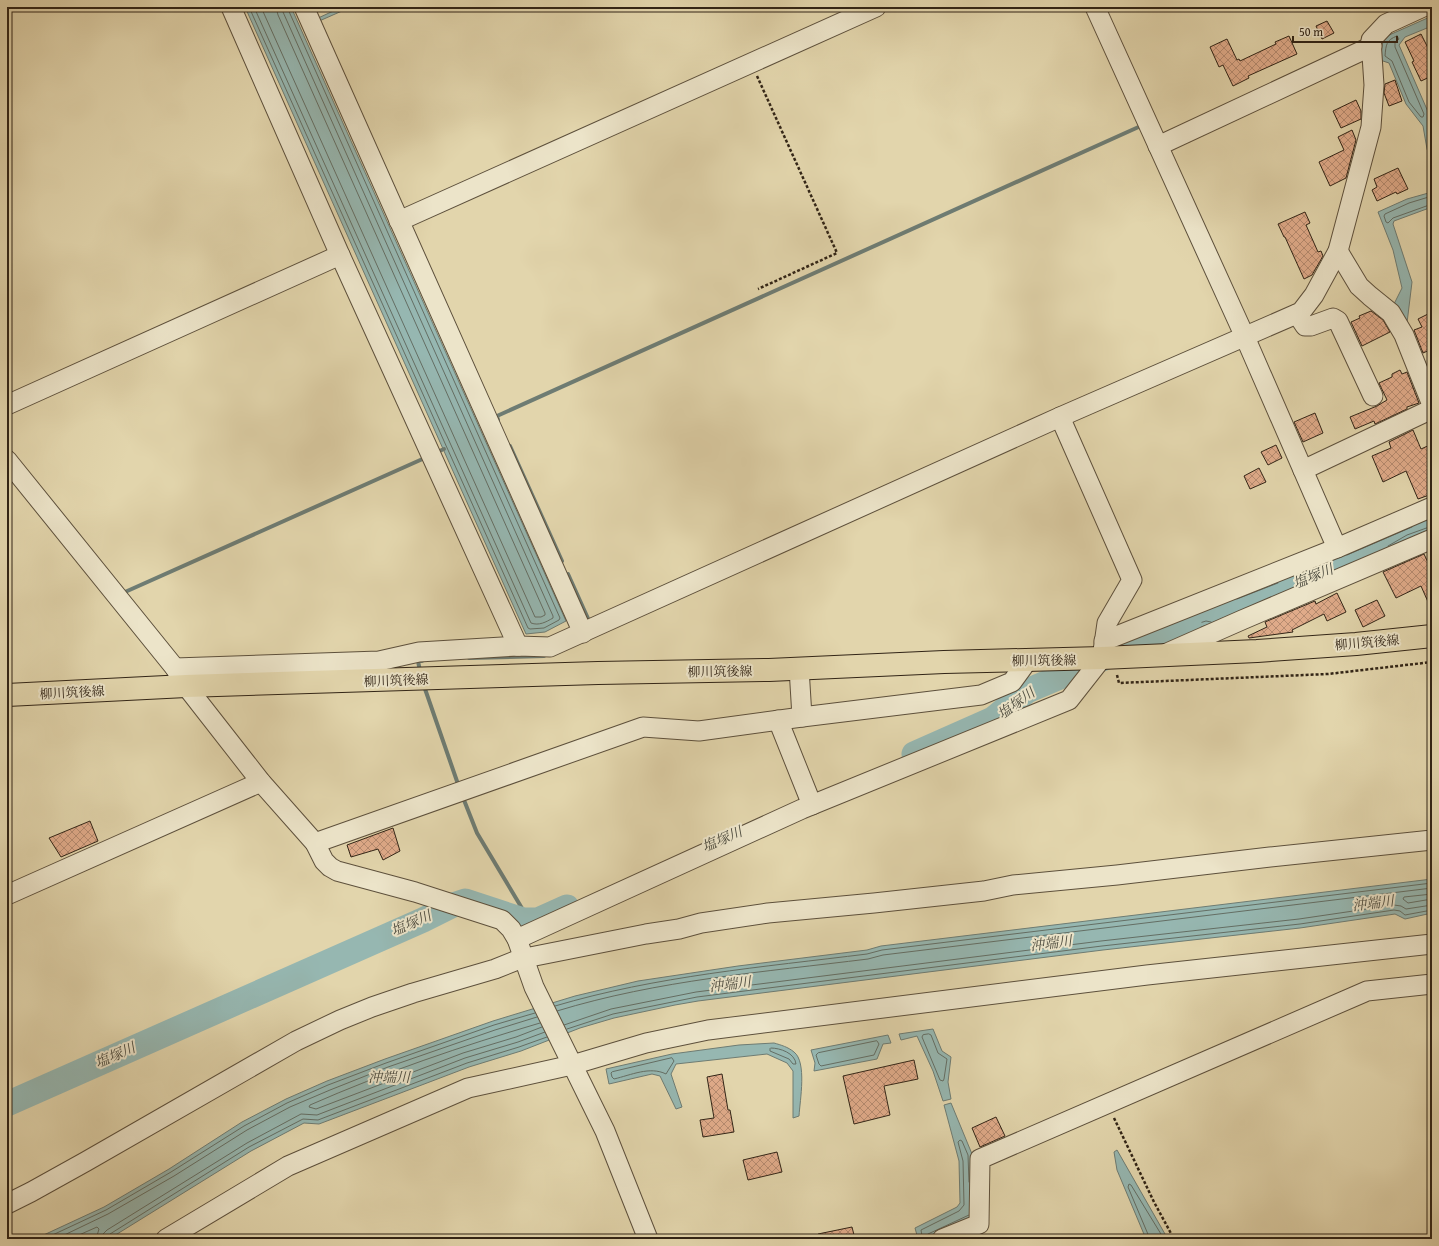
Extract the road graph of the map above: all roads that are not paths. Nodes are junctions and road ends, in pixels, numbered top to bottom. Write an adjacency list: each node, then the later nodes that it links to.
1 (231, 7): 11 (street)
2 (304, 7): 9 (street)
3 (876, 7): 9 (street)
4 (1095, 7): 8 (street)
5 (1423, 7): 6 (street)
6 (1404, 11): 7 (street)
7 (1372, 46): 8 (street); 10 (street)
8 (1158, 146): 13 (street)
9 (400, 221): 24 (street)
10 (1338, 251): 12 (street); 16 (street)
11 (340, 255): 15 (street); 26 (street)
12 (1297, 314): 13 (street); 14 (street)
13 (1245, 337): 18 (street); 20 (street)
14 (1373, 396)
15 (7, 405)
16 (1432, 405)
17 (1432, 409): 20 (street)
18 (1060, 417): 24 (street); 27 (street)
19 (7, 460): 30 (street)
20 (1303, 470): 23 (street)
21 (1432, 507): 23 (street)
22 (1432, 539): 28 (street)
23 (1336, 548): 27 (street)
24 (583, 633): 26 (street)
25 (1432, 636): 28 (main road, 柳川筑後線)
26 (518, 646): 30 (street)
27 (1105, 652): 28 (main road, 柳川筑後線); 29 (main road, 柳川筑後線); 37 (street)
28 (1162, 656)
29 (1028, 660): 31 (main road, 柳川筑後線); 34 (street)
30 (175, 668): 32 (street)
31 (799, 668): 32 (main road, 柳川筑後線); 34 (street)
32 (186, 686): 33 (main road, 柳川筑後線); 36 (street)
33 (7, 695)
34 (802, 717): 35 (street)
35 (778, 720): 37 (street); 39 (street)
36 (260, 782): 39 (street); 40 (street)
37 (812, 805): 41 (street)
38 (1432, 840): 43 (street)
39 (315, 843): 41 (street)
40 (7, 895)
41 (517, 939): 43 (street)
42 (1432, 944): 45 (street)
43 (524, 959): 45 (street); 46 (street)
44 (1432, 984): 49 (street)
45 (569, 1057): 47 (street); 48 (street)
46 (7, 1204)
47 (166, 1239)
48 (648, 1239)
49 (942, 1239)

